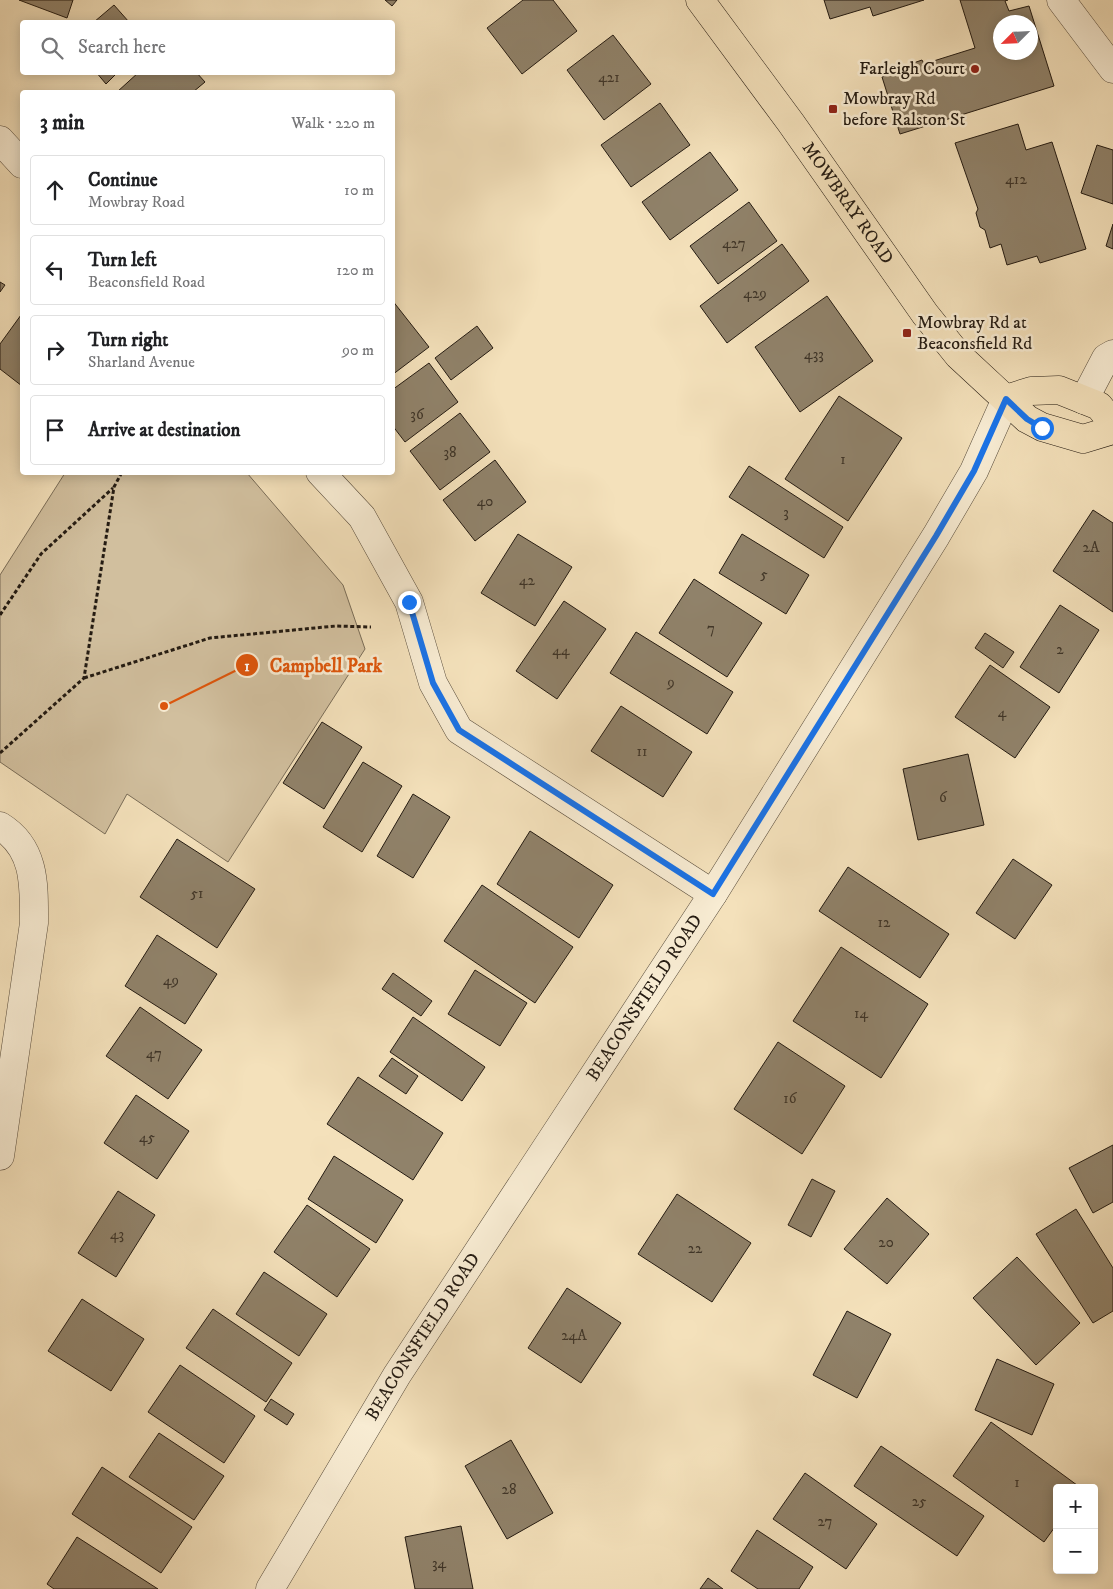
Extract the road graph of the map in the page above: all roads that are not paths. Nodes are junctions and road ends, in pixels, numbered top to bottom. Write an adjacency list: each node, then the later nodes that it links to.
1 (700, 0): 8 (main road, MOWBRAY ROAD)
2 (1061, 0): 3 (street)
3 (1113, 69)
4 (0, 140): 5 (street)
5 (20, 162)
6 (1113, 354): 9 (street)
7 (1113, 385): 9 (street)
8 (1006, 399): 9 (main road); 11 (main road, MOWBRAY ROAD); 14 (street, BEACONSFIELD ROAD)
9 (1084, 400): 10 (main road)
10 (1113, 423)
11 (1113, 430)
12 (323, 475): 14 (street)
13 (0, 826): 15 (street)
14 (713, 894): 16 (street, BEACONSFIELD ROAD)
15 (0, 1156)
16 (270, 1589)

